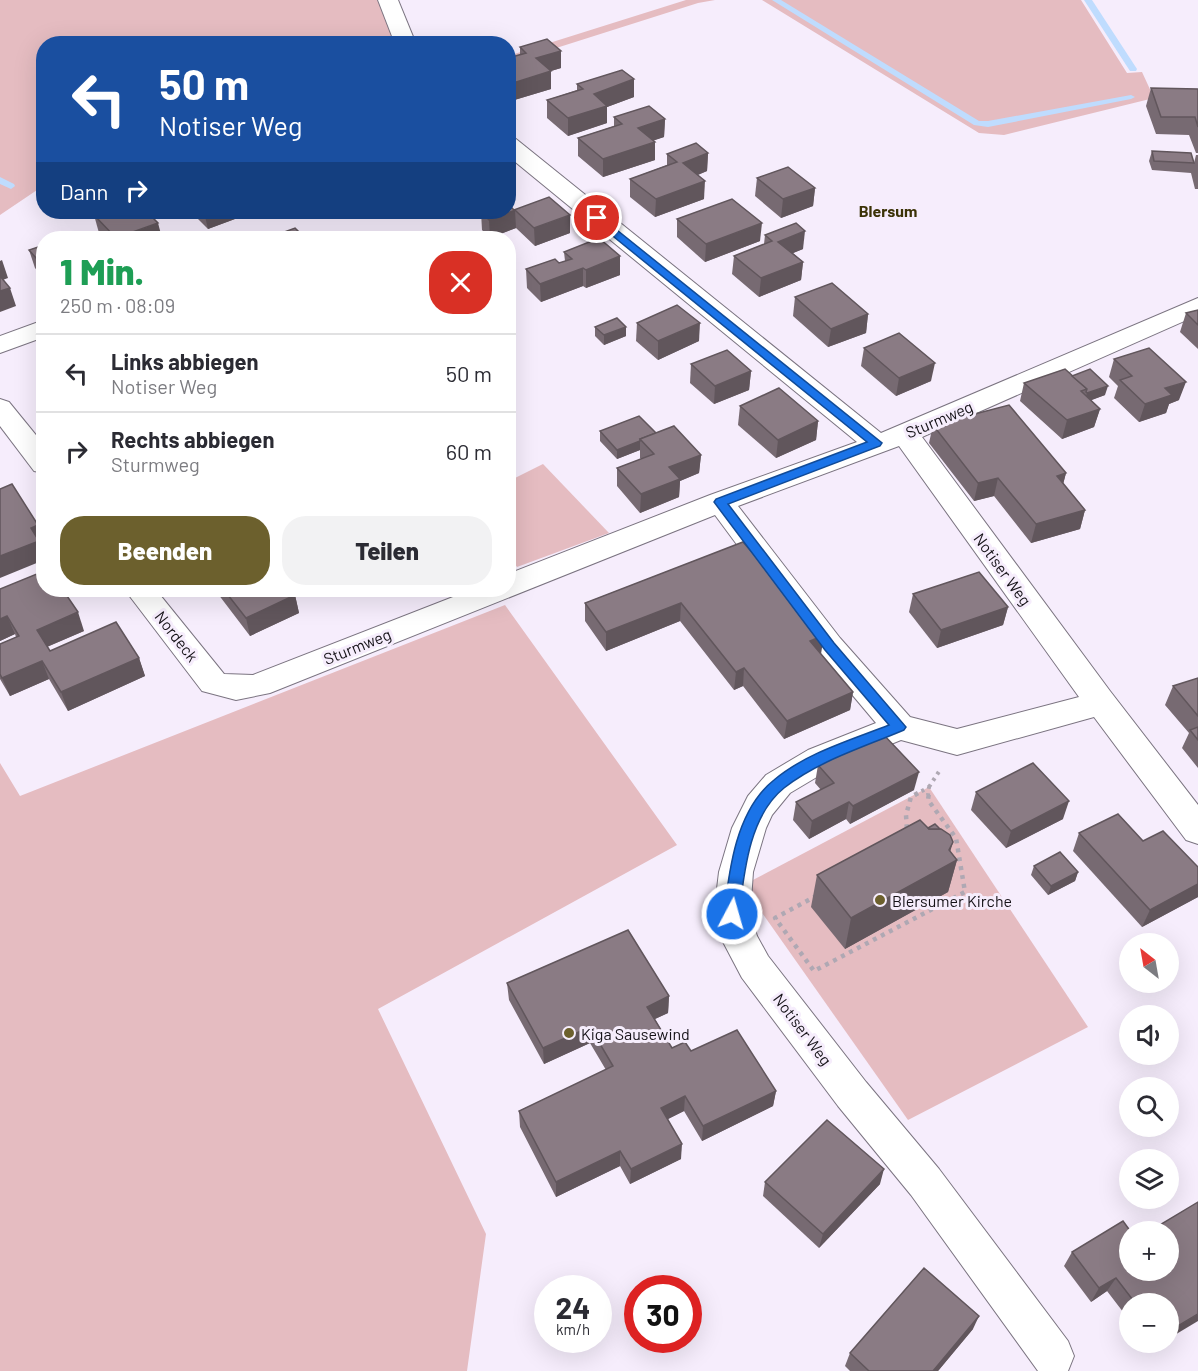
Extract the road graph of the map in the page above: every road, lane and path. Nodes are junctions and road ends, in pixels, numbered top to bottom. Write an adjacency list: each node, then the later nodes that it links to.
1 (388, 0): 2 (street)
2 (403, 36)
3 (516, 150): 9 (street)
4 (1198, 306): 8 (street, Sturmweg)
5 (36, 331): 6 (street)
6 (0, 345)
7 (0, 408): 10 (street)
8 (905, 434): 9 (street, Sturmweg); 16 (street, Notiser Weg)
9 (876, 443): 11 (street, Sturmweg)
10 (36, 454)
11 (720, 502): 12 (street, Sturmweg); 17 (street)
12 (516, 583)
13 (146, 597): 15 (street, Nordeck)
14 (482, 597): 15 (street, Sturmweg)
15 (213, 683)
16 (1102, 703): 17 (street); 18 (street, Notiser Weg)
17 (899, 727): 20 (street, Notiser Weg)
18 (1198, 830)
19 (775, 918): 19 (path)
20 (1053, 1356)

